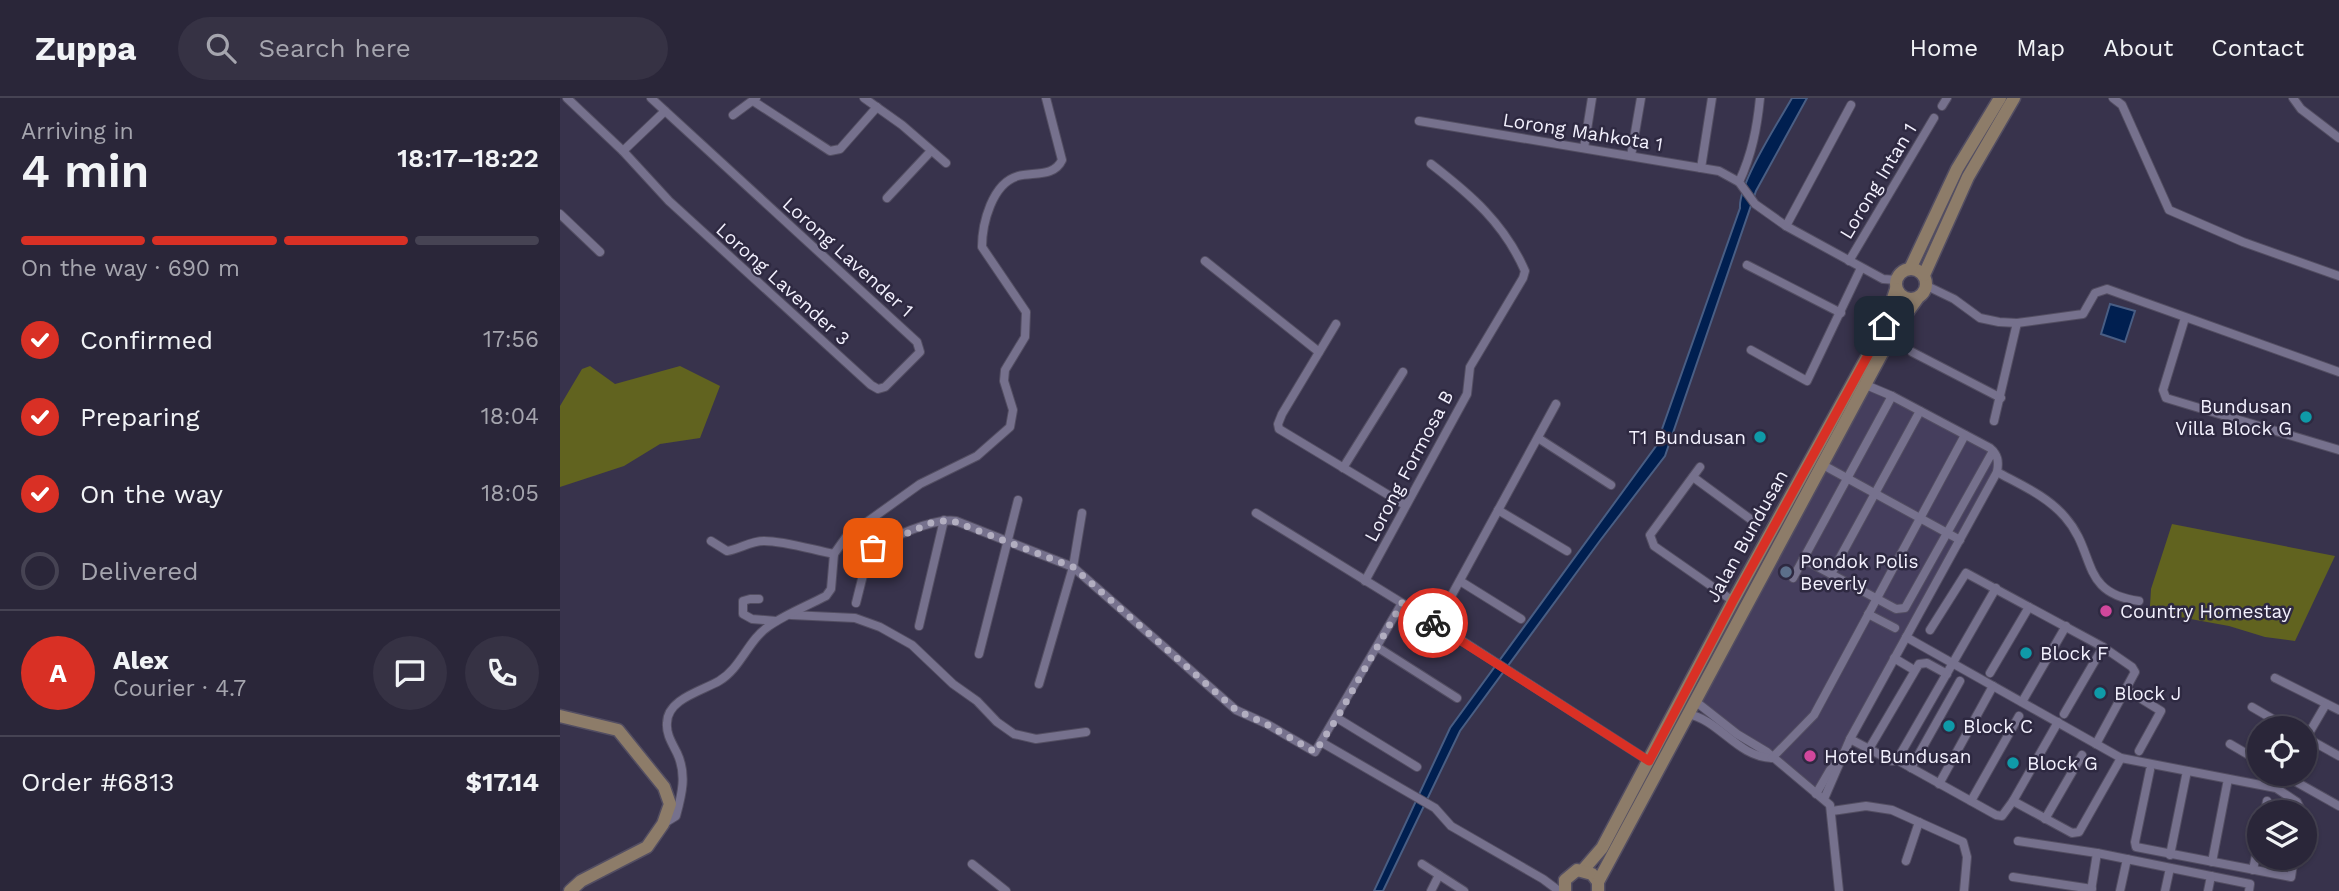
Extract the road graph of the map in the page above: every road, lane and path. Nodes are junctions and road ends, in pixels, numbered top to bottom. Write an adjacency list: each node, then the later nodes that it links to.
1 (567, 98): 24 (street, Lorong Lavender 3)
2 (651, 98): 18 (street)
3 (864, 98): 17 (street)
4 (1046, 98): 85 (street)
5 (1592, 98): 23 (street)
6 (1641, 98): 26 (street)
7 (1712, 98): 29 (street)
8 (1760, 98): 30 (street)
9 (1947, 98): 16 (street)
10 (2000, 98): 39 (main road)
11 (2014, 98): 41 (main road)
12 (2113, 98): 40 (street)
13 (2293, 98): 22 (street)
14 (755, 99): 17 (street); 19 (street)
15 (1851, 105): 33 (street)
16 (1942, 106)
17 (877, 107): 25 (street)
18 (664, 111): 24 (street); 54 (street, Lorong Lavender 1)
19 (733, 115)
20 (1934, 118): 36 (street, Lorong Intan 1)
21 (1419, 121): 23 (street, Lorong Mahkota 1)
22 (2339, 138)
23 (1584, 148): 26 (street, Lorong Mahkota 1)
24 (623, 151): 54 (street, Lorong Lavender 3)
25 (931, 151): 27 (street); 31 (street)
26 (1631, 156): 29 (street, Lorong Mahkota 1)
27 (946, 163)
28 (1431, 164): 73 (street, Lorong Formosa B)
29 (1701, 168): 30 (street, Lorong Mahkota 1)
30 (1740, 184): 33 (street)
31 (887, 198)
32 (560, 214): 34 (street)
33 (1787, 226): 36 (street)
34 (600, 252)
35 (1205, 261): 49 (street)
36 (1849, 261): 38 (street)
37 (1747, 265): 44 (street)
38 (1861, 268): 42 (street); 44 (street)
39 (1910, 269): 41 (main road); 42 (main road)
40 (2339, 276)
41 (1925, 281): 43 (main road); 46 (street)
42 (1896, 284): 43 (main road); 95 (main road, Jalan Bundusan)
43 (1917, 299): 53 (main road, Jalan Bundusan)
44 (1841, 313): 48 (street)
45 (2185, 318): 46 (street); 52 (street); 62 (street)
46 (2017, 323): 56 (street)
47 (1336, 324): 49 (street)
48 (1751, 350)
49 (1319, 352): 66 (street)
50 (1912, 352): 56 (street)
51 (1404, 372): 66 (street)
52 (2339, 372)
53 (1866, 385): 55 (street); 64 (main road, Jalan Bundusan)
54 (878, 389)
55 (1892, 396): 58 (street); 69 (street)
56 (2001, 398): 59 (street)
57 (1556, 404): 61 (street)
58 (1920, 411): 60 (street); 71 (street)
59 (1994, 421)
60 (1965, 435): 63 (street); 77 (street)
61 (1538, 438): 70 (street); 74 (street)
62 (2339, 450)
63 (1993, 451): 67 (street); 80 (street)
64 (1823, 465): 69 (street); 124 (main road, Jalan Bundusan)
65 (1700, 467): 68 (street)
66 (1343, 468): 73 (street)
67 (1997, 472): 81 (street); 96 (street)
68 (1693, 477): 79 (street); 95 (street)
69 (1846, 478): 71 (street); 86 (street)
70 (1611, 485)
71 (1875, 494): 77 (street); 88 (street)
72 (1017, 500): 83 (street)
73 (1405, 505): 90 (street, Lorong Formosa B)
74 (1499, 510): 84 (street); 91 (street)
75 (1082, 513): 87 (street)
76 (1256, 513): 90 (street)
77 (1920, 518): 80 (street); 93 (street)
78 (944, 520): 83 (street); 97 (street); 105 (street)
79 (1757, 524)
80 (1948, 534): 81 (street); 93 (street)
81 (1960, 540): 109 (street)
82 (711, 541): 85 (street)
83 (1008, 543): 87 (street); 112 (street)
84 (1567, 551)
85 (835, 554): 101 (street)
86 (1804, 559): 88 (street); 89 (street)
87 (1073, 567): 120 (street); 139 (street)
88 (1832, 574): 93 (street)
89 (1793, 578)
90 (1366, 581): 98 (street)
91 (1460, 581): 102 (street); 104 (street)
92 (1996, 588): 99 (street); 108 (street); 114 (street)
93 (1876, 598): 100 (street)
94 (760, 599): 103 (street)
95 (1733, 601): 140 (main road, Jalan Bundusan)
96 (2139, 601)
97 (856, 603)
98 (1402, 603): 104 (street); 110 (street)
99 (2029, 607): 106 (street); 116 (street)
100 (1868, 614): 107 (street); 149 (street)
101 (790, 615): 103 (street); 137 (street)
102 (1521, 619)
103 (776, 621): 169 (street)
104 (1436, 624): 152 (street)
105 (919, 626)
106 (2067, 626): 111 (street); 125 (street)
107 (1895, 628)
108 (1930, 630)
109 (1906, 637): 113 (street); 114 (street)
110 (1377, 647): 123 (street); 134 (street)
111 (2103, 647): 122 (street); 130 (street)
112 (979, 654)
113 (1894, 658): 115 (street); 138 (street)
114 (1952, 664): 117 (street); 121 (street)
115 (1914, 670): 117 (street); 144 (street)
116 (1990, 673)
117 (1947, 674): 151 (street)
118 (2276, 678): 126 (street)
119 (1960, 681): 154 (street)
120 (1039, 684)
121 (1993, 686): 125 (street); 158 (street)
122 (2127, 690): 141 (street); 145 (street)
123 (1457, 698)
124 (1695, 701): 129 (main road, Jalan Bundusan); 140 (main road); 149 (street)
125 (2022, 702): 136 (street)
126 (2326, 704): 128 (street); 135 (street)
127 (2252, 707): 133 (street)
128 (2339, 710)
129 (1687, 714): 149 (street); 188 (main road, Jalan Bundusan)
130 (2064, 714)
131 (560, 716): 169 (main road)
132 (2020, 716): 163 (street)
133 (2267, 716)
134 (1337, 718): 139 (street); 153 (street)
135 (2317, 719)
136 (2058, 722): 141 (street); 164 (street)
137 (1086, 732)
138 (1850, 738): 144 (street); 161 (street)
139 (1321, 742): 187 (street)
140 (1659, 744): 152 (main road, Jalan Bundusan)
141 (2096, 744): 150 (street)
142 (2230, 744): 146 (street)
143 (2317, 744): 148 (street)
144 (1869, 749): 151 (street)
145 (2138, 751)
146 (2247, 754)
147 (2082, 755): 167 (street)
148 (2339, 756)
149 (1772, 758): 161 (street)
150 (2121, 758): 156 (street); 167 (street)
151 (1897, 760): 154 (street)
152 (1649, 761): 180 (main road, Jalan Bundusan)
153 (1417, 767)
154 (1911, 768): 158 (street)
155 (2150, 770): 172 (street)
156 (2187, 771): 157 (street); 172 (street)
157 (2228, 779): 160 (street); 175 (street)
158 (1939, 784): 163 (street)
159 (2304, 786): 165 (street)
160 (2276, 788): 162 (street)
161 (1820, 797): 166 (street)
162 (2294, 800)
163 (1971, 801): 164 (street)
164 (2013, 801): 167 (street)
165 (2339, 806)
166 (1832, 811): 168 (street); 195 (street)
167 (2045, 819)
168 (1919, 822): 174 (street); 196 (street)
169 (663, 824): 190 (main road)
170 (2018, 841): 171 (street)
171 (2097, 853): 173 (street); 189 (street)
172 (2170, 855): 175 (street)
173 (2127, 859): 178 (street); 197 (street)
174 (1906, 861)
175 (2212, 862): 179 (street)
176 (972, 864): 191 (street)
177 (1422, 864): 183 (street)
178 (2170, 868): 185 (street); 198 (street)
179 (2247, 869)
180 (1583, 870): 184 (main road, Jalan Bundusan); 188 (main road, Jalan Bundusan)
181 (2253, 870): 182 (street)
182 (2292, 870)
183 (1439, 875): 192 (street); 193 (street)
184 (1568, 876): 187 (street); 194 (main road)
185 (2211, 876): 199 (street); 200 (street)
186 (2013, 877): 189 (street)
187 (1543, 879): 194 (street)
188 (1598, 886)
189 (2092, 890)
190 (570, 891)
191 (1006, 891)
192 (1431, 891)
193 (1464, 891)
194 (1562, 891)
195 (1839, 891)
196 (1964, 891)
197 (2120, 891)
198 (2165, 891)
199 (2208, 891)
200 (2249, 891)

